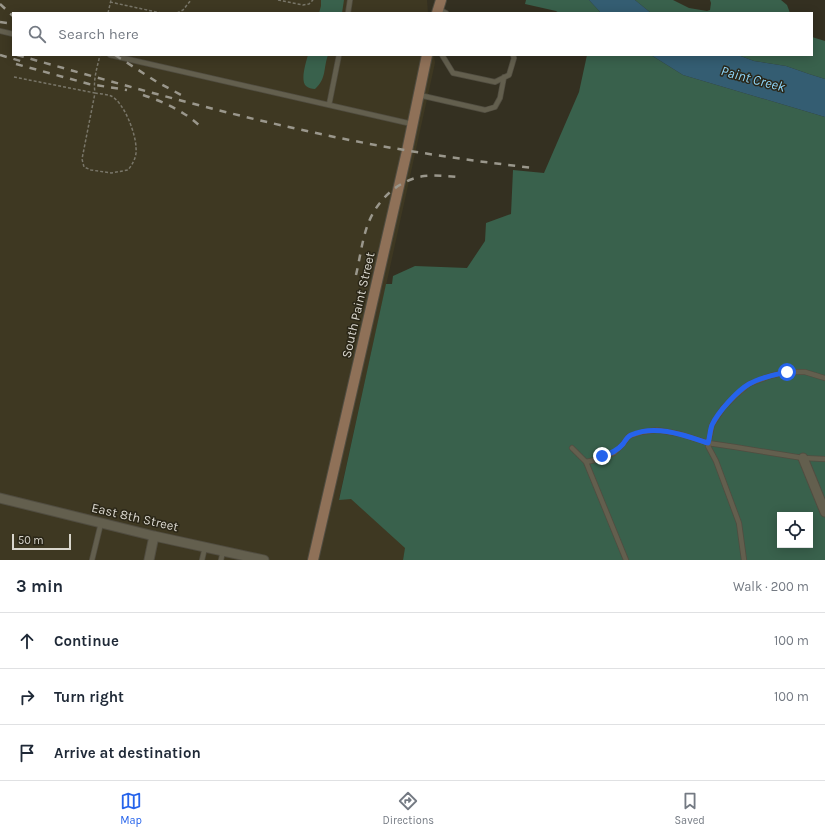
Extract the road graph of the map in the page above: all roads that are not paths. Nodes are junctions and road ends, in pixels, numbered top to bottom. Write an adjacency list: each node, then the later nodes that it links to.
1 (350, 0): 2 (lane)
2 (348, 12)
3 (0, 31): 4 (lane)
4 (12, 34)
5 (114, 56): 12 (lane)
6 (339, 56): 12 (lane)
7 (427, 56): 11 (main road, South Paint Street)
8 (443, 56): 10 (lane)
9 (513, 56): 10 (lane)
10 (504, 77): 11 (lane)
11 (419, 95): 13 (main road, South Paint Street)
12 (329, 105): 13 (lane)
13 (412, 124): 30 (main road, South Paint Street)
14 (825, 378): 15 (lane)
15 (708, 443): 17 (lane); 19 (lane); 32 (lane)
16 (572, 448): 19 (lane)
17 (803, 458): 18 (lane); 21 (street)
18 (825, 459)
19 (586, 462): 31 (lane)
20 (0, 498): 22 (street, East 8th Street)
21 (825, 512)
22 (101, 523): 23 (street, East 8th Street); 26 (lane)
23 (154, 536): 24 (street, East 8th Street); 27 (street)
24 (205, 547): 25 (street, East 8th Street); 28 (lane)
25 (222, 556): 29 (street, East 8th Street)
26 (92, 560)
27 (149, 560)
28 (202, 560)
29 (264, 560)
30 (313, 560)
31 (626, 560)
32 (744, 560)

